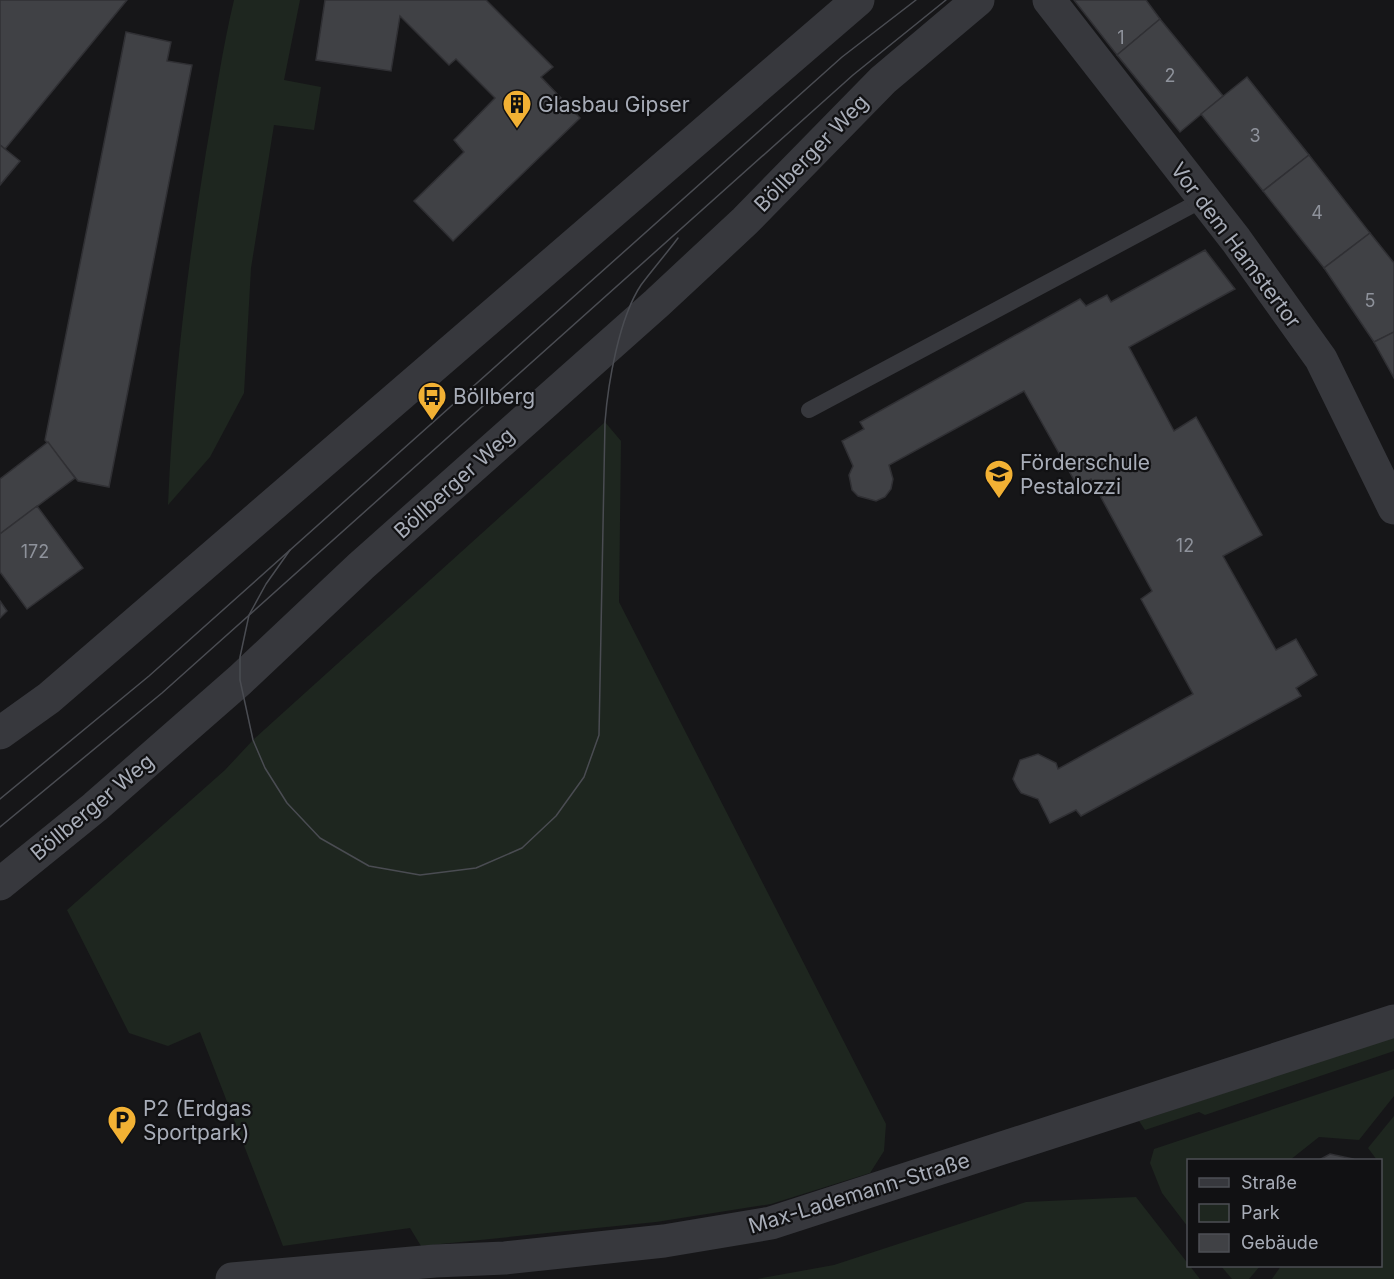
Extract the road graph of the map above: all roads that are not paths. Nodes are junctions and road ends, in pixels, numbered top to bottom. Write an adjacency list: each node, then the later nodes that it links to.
1 (858, 0): 7 (street)
2 (978, 0): 8 (street, Böllberger Weg)
3 (1049, 0): 4 (street, Vor dem Hamstertor)
4 (1204, 199): 5 (lane); 6 (street, Vor dem Hamstertor)
5 (809, 410)
6 (1394, 508)
7 (0, 733)
8 (0, 884)
9 (1394, 1021): 10 (street, Max-Lademann-Straße)
10 (251, 1279)

